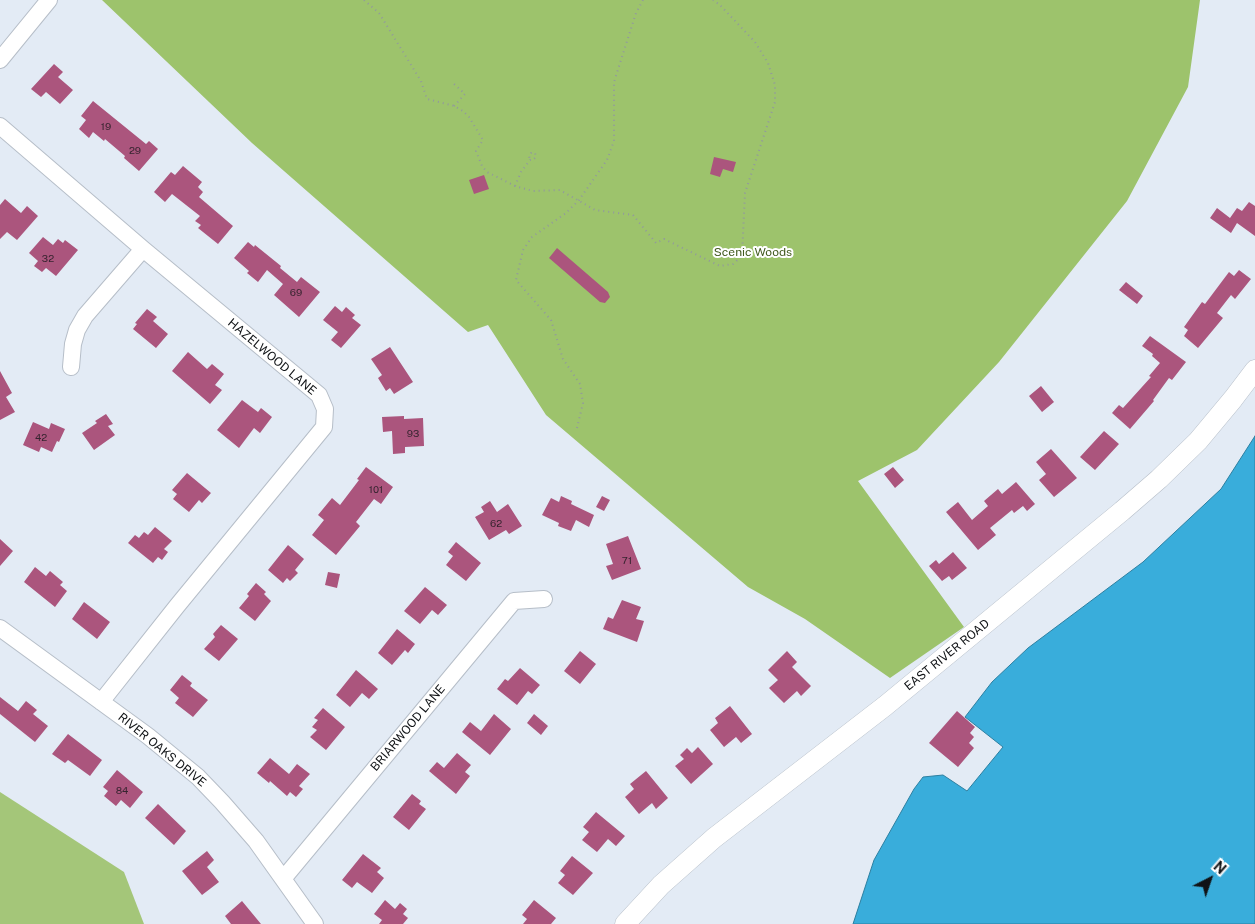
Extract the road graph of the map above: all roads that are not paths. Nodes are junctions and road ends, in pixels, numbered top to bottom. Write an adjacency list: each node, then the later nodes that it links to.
1 (49, 0): 2 (street)
2 (0, 60)
3 (0, 126): 4 (street, HAZELWOOD LANE)
4 (144, 249): 5 (street); 9 (street, HAZELWOOD LANE)
5 (71, 368)
6 (1255, 370): 12 (main road, EAST RIVER ROAD)
7 (544, 599): 10 (street, BRIARWOOD LANE)
8 (0, 628): 9 (street, RIVER OAKS DRIVE)
9 (101, 702): 10 (street, RIVER OAKS DRIVE)
10 (283, 879): 11 (street, RIVER OAKS DRIVE)
11 (315, 924)
12 (625, 924)

